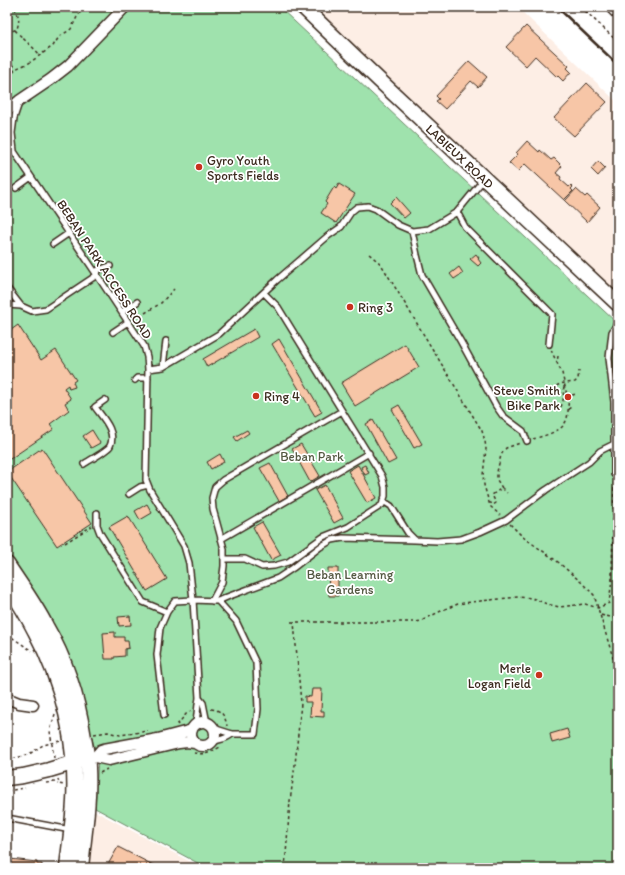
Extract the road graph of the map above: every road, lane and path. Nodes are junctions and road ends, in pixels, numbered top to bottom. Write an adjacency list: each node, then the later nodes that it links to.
1 (14, 7): 8 (path)
2 (83, 7): 11 (path)
3 (125, 7): 15 (street)
4 (303, 7): 20 (main road, LABIEUX ROAD)
5 (581, 7): 10 (path)
6 (614, 7): 7 (main road)
7 (618, 11)
8 (16, 30): 9 (path); 11 (path)
9 (7, 33)
10 (618, 42)
11 (40, 55): 13 (path)
12 (7, 62): 13 (path)
13 (15, 70): 14 (path)
14 (7, 94)
15 (19, 101): 16 (street); 18 (lane)
16 (7, 111)
17 (7, 141): 18 (lane, BEBAN PARK ACCESS ROAD)
18 (14, 152): 19 (lane, BEBAN PARK ACCESS ROAD)
19 (31, 177): 21 (lane); 24 (lane, BEBAN PARK ACCESS ROAD)
20 (484, 179): 22 (lane); 33 (main road, LABIEUX ROAD)
21 (16, 188)
22 (456, 212): 23 (lane); 42 (lane)
23 (412, 231): 31 (lane); 58 (lane)
24 (69, 233): 25 (lane); 28 (lane, BEBAN PARK ACCESS ROAD)
25 (53, 244)
26 (369, 254): 67 (path)
27 (110, 266): 28 (lane)
28 (97, 275): 35 (lane); 36 (lane, BEBAN PARK ACCESS ROAD)
29 (7, 288): 35 (lane)
30 (174, 289): 37 (path)
31 (264, 293): 45 (lane); 56 (lane)
32 (137, 302): 36 (lane)
33 (618, 304)
34 (7, 305): 35 (lane)
35 (21, 306)
36 (122, 312): 38 (lane, BEBAN PARK ACCESS ROAD)
37 (145, 313)
38 (128, 322): 40 (lane); 46 (lane, BEBAN PARK ACCESS ROAD)
39 (618, 322): 59 (lane)
40 (113, 332)
41 (166, 341): 45 (lane)
42 (549, 344): 44 (path)
43 (558, 356): 44 (path)
44 (557, 363): 50 (path)
45 (163, 367): 46 (lane)
46 (148, 369): 48 (lane, BEBAN PARK ACCESS ROAD)
47 (579, 372): 50 (path)
48 (148, 378): 49 (lane); 63 (lane, BEBAN PARK ACCESS ROAD)
49 (135, 380)
50 (564, 383): 51 (path); 53 (path); 55 (path)
51 (552, 390)
52 (105, 400): 61 (lane)
53 (568, 400)
54 (571, 405): 57 (path)
55 (561, 407)
56 (342, 411): 60 (lane); 71 (lane)
57 (569, 412)
58 (527, 441)
59 (614, 444): 62 (lane); 69 (lane)
60 (368, 453): 66 (lane); 71 (lane)
61 (84, 464)
62 (616, 474): 79 (path)
63 (148, 485): 65 (lane); 77 (lane, BEBAN PARK ACCESS ROAD)
64 (507, 493): 67 (path)
65 (129, 494)
66 (383, 501): 72 (lane); 74 (lane)
67 (489, 503): 69 (path)
68 (97, 513): 80 (lane)
69 (506, 520): 72 (lane); 79 (path)
70 (94, 524): 73 (path)
71 (221, 539): 74 (lane)
72 (415, 540): 78 (lane)
73 (64, 543)
74 (224, 559): 78 (lane)
75 (7, 564): 109 (main road)
76 (7, 584): 111 (main road)
77 (193, 600): 78 (lane); 80 (lane); 89 (lane, BEBAN PARK ACCESS ROAD)
78 (215, 601): 101 (lane)
79 (598, 608): 81 (path); 83 (path)
80 (167, 612): 94 (lane)
81 (601, 615): 84 (path); 87 (path)
82 (291, 622): 83 (path)
83 (294, 622): 123 (path)
84 (618, 624)
85 (7, 634): 86 (path)
86 (34, 652)
87 (618, 674)
88 (7, 698): 90 (street)
89 (199, 698): 96 (lane, BEBAN PARK ACCESS ROAD); 97 (lane, BEBAN PARK ACCESS ROAD)
90 (33, 705)
91 (54, 708): 106 (path)
92 (210, 709): 98 (path)
93 (192, 711): 95 (path)
94 (164, 715)
95 (177, 725)
96 (210, 725): 97 (street); 101 (lane); 105 (street)
97 (194, 727): 107 (street); 109 (street)
98 (227, 727)
99 (153, 730): 100 (path)
100 (100, 733): 102 (path); 103 (path)
101 (232, 734): 105 (lane)
102 (93, 735)
103 (100, 738)
104 (61, 741): 106 (path)
105 (212, 742): 107 (street)
106 (51, 743): 108 (path); 110 (path)
107 (195, 743): 109 (street)
108 (53, 752)
109 (91, 758): 111 (main road); 122 (main road)
110 (7, 760)
111 (73, 762): 112 (main road); 120 (main road)
112 (7, 778)
113 (58, 778): 115 (path)
114 (43, 784): 115 (path)
115 (59, 784): 116 (path)
116 (66, 784)
117 (30, 786): 118 (path)
118 (7, 791)
119 (7, 818): 120 (lane)
120 (71, 830): 121 (main road)
121 (67, 868)
122 (81, 868)
123 (284, 868)

